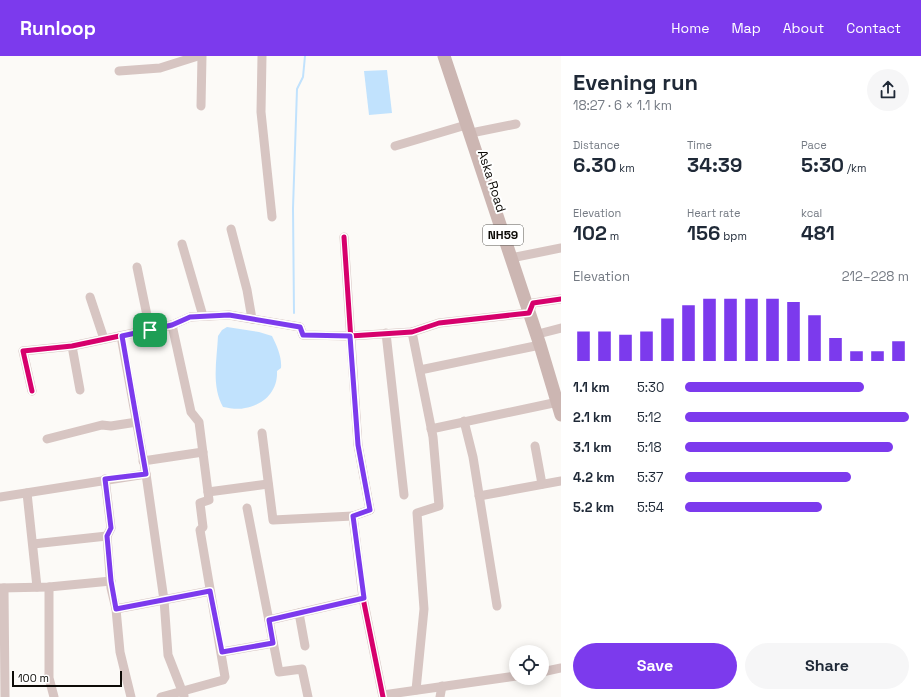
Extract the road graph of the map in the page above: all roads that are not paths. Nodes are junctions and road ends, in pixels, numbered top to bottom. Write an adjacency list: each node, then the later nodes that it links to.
1 (198, 56): 5 (street)
2 (202, 56): 6 (street)
3 (262, 56): 10 (street)
4 (447, 56): 8 (highway, Aska Road / NH59)
5 (118, 71)
6 (201, 106)
7 (516, 124): 8 (street)
8 (471, 129): 9 (street); 15 (highway, Aska Road / NH59)
9 (395, 146)
10 (272, 217)
11 (231, 229): 21 (street)
12 (344, 237): 28 (street)
13 (182, 244): 20 (street)
14 (561, 248): 15 (street)
15 (514, 257): 19 (highway, Aska Road / NH59)
16 (137, 267): 24 (street)
17 (90, 298): 29 (street)
18 (561, 298): 19 (street)
19 (531, 308): 25 (street); 30 (highway, Aska Road / NH59)
20 (203, 316): 21 (street); 22 (street)
21 (252, 319): 28 (street)
22 (172, 325): 24 (street); 43 (street)
23 (561, 328): 30 (street)
24 (150, 330): 27 (street)
25 (412, 332): 26 (street); 32 (street)
26 (386, 334): 28 (street); 52 (street)
27 (122, 336): 29 (street); 38 (street)
28 (350, 336): 56 (street)
29 (104, 339): 31 (street)
30 (541, 339): 32 (street); 35 (highway, Aska Road / NH59)
31 (72, 346): 33 (street); 34 (street)
32 (420, 370): 39 (street)
33 (80, 390)
34 (32, 391)
35 (559, 399): 36 (highway, NH59); 37 (street)
36 (561, 415)
37 (464, 421): 39 (street); 53 (street)
38 (137, 422): 41 (street); 44 (street)
39 (431, 429): 77 (street)
40 (262, 433): 48 (street)
41 (47, 439)
42 (534, 446): 49 (street)
43 (203, 452): 44 (street); 50 (street)
44 (143, 461): 45 (street)
45 (146, 474): 46 (street); 65 (street)
46 (105, 479): 51 (street); 57 (street)
47 (561, 481): 49 (street)
48 (268, 484): 50 (street); 56 (street)
49 (542, 484): 53 (street)
50 (208, 492): 63 (street)
51 (27, 493): 54 (street); 58 (street)
52 (404, 495)
53 (479, 496): 66 (street)
54 (0, 497)
55 (247, 508): 69 (street)
56 (353, 516): 64 (street)
57 (107, 536): 58 (street); 59 (street)
58 (34, 544): 60 (street)
59 (111, 581): 61 (street); 67 (street)
60 (37, 587): 61 (street); 62 (street)
61 (49, 587): 81 (street)
62 (2, 588): 80 (street)
63 (210, 591): 65 (street); 72 (street)
64 (364, 598): 68 (street); 79 (street)
65 (164, 600): 67 (street); 78 (street)
66 (497, 606)
67 (116, 609): 82 (street)
68 (299, 613): 69 (street); 71 (street)
69 (269, 620): 70 (street)
70 (273, 643): 72 (street); 84 (street)
71 (305, 646)
72 (222, 652): 78 (street)
73 (561, 668): 74 (street)
74 (549, 671)
75 (509, 677): 76 (street)
76 (442, 686): 77 (street); 85 (street)
77 (416, 690): 79 (street)
78 (183, 694): 83 (street)
79 (383, 696)
80 (5, 697)
81 (54, 697)
82 (131, 697)
83 (161, 697)
84 (308, 697)
85 (440, 697)

